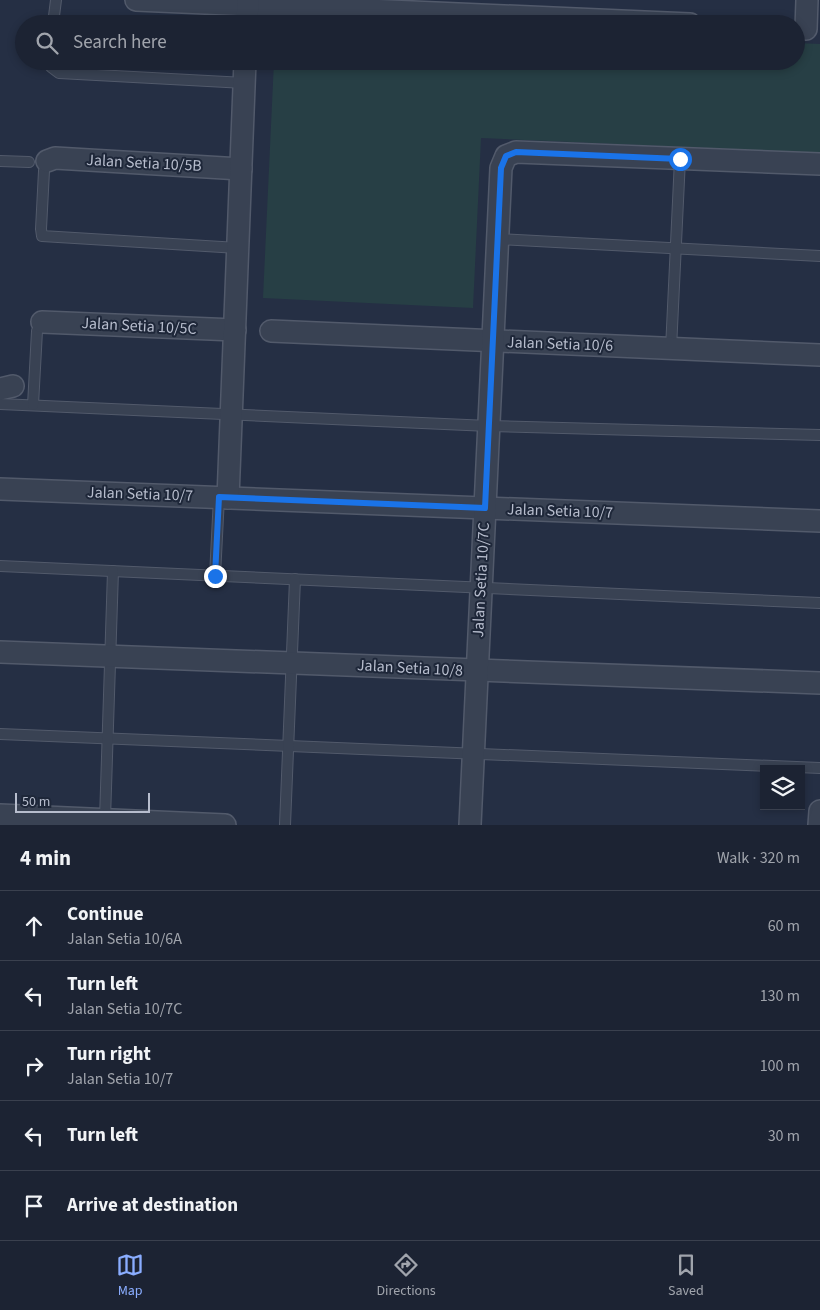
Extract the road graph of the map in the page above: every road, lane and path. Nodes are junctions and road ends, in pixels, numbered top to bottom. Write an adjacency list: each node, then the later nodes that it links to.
1 (56, 0): 6 (lane)
2 (136, 0): 5 (street)
3 (807, 0): 8 (street)
4 (501, 8): 5 (street); 7 (street)
5 (247, 10)
6 (54, 15)
7 (584, 15)
8 (807, 29)
9 (55, 70): 11 (lane)
10 (246, 70): 11 (street)
11 (245, 83): 16 (street)
12 (680, 159): 15 (street); 17 (street, Jalan Setia 10/7C); 19 (lane)
13 (0, 161): 14 (lane)
14 (38, 162): 16 (street, Jalan Setia 10/5B); 18 (lane)
15 (820, 164)
16 (241, 169): 18 (street)
17 (498, 239): 19 (lane); 24 (street, Jalan Setia 10/7C)
18 (238, 248): 22 (street)
19 (676, 248): 20 (lane); 25 (lane)
20 (820, 256)
21 (42, 322): 22 (street, Jalan Setia 10/5C); 28 (lane)
22 (235, 330): 29 (street)
23 (271, 331): 24 (street, Jalan Setia 10/6)
24 (493, 341): 25 (street, Jalan Setia 10/6); 30 (street, Jalan Setia 10/7C)
25 (671, 349): 26 (street, Jalan Setia 10/6)
26 (820, 355)
27 (0, 404): 28 (lane)
28 (33, 405): 29 (lane)
29 (231, 414): 30 (lane); 33 (street)
30 (489, 426): 31 (lane); 34 (street, Jalan Setia 10/7C)
31 (820, 436)
32 (0, 489): 33 (street, Jalan Setia 10/7)
33 (224, 498): 34 (street, Jalan Setia 10/7); 38 (lane)
34 (485, 508): 35 (street, Jalan Setia 10/7); 40 (street, Jalan Setia 10/7C)
35 (820, 521)
36 (0, 566): 37 (lane)
37 (113, 571): 38 (lane); 43 (lane)
38 (215, 576): 39 (lane)
39 (295, 579): 40 (lane); 44 (lane)
40 (481, 588): 41 (lane); 45 (street, Jalan Setia 10/7C)
41 (820, 604)
42 (0, 652): 43 (street, Jalan Setia 10/8)
43 (110, 656): 44 (street, Jalan Setia 10/8); 48 (lane)
44 (292, 663): 45 (street, Jalan Setia 10/8); 49 (lane)
45 (477, 671): 46 (street, Jalan Setia 10/8); 50 (street, Jalan Setia 10/7C)
46 (820, 683)
47 (0, 734): 48 (lane)
48 (108, 738): 49 (lane); 54 (lane)
49 (288, 746): 50 (lane); 56 (lane)
50 (473, 754): 51 (lane); 57 (street, Jalan Setia 10/7C)
51 (820, 768)
52 (820, 811): 58 (street)
53 (0, 815): 54 (street)
54 (105, 819): 55 (street)
55 (225, 825)
56 (285, 825)
57 (470, 825)
58 (819, 825)

